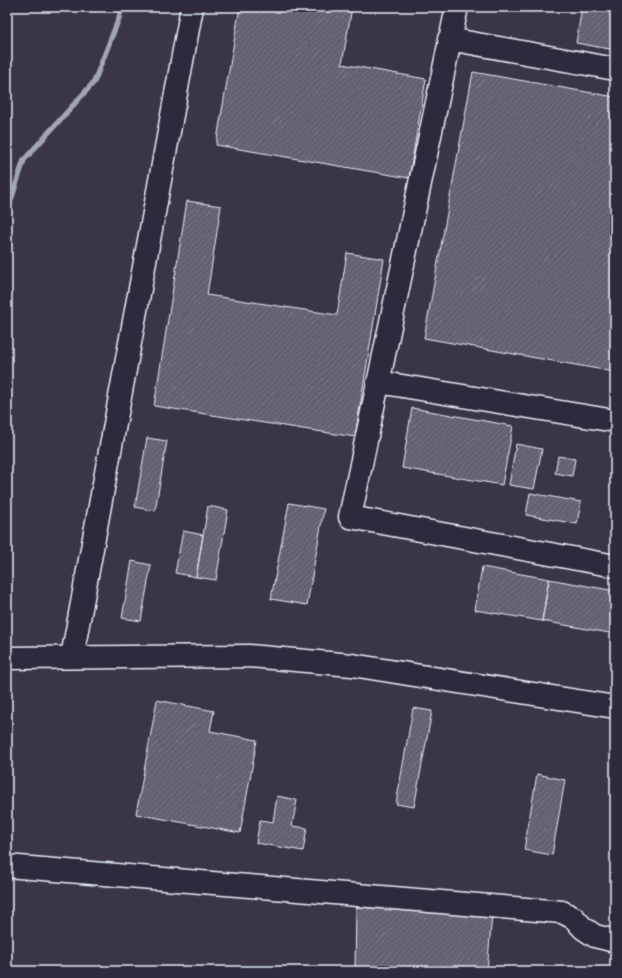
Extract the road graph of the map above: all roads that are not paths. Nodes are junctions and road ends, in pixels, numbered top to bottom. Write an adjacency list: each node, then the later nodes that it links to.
1 (192, 7): 8 (street)
2 (457, 7): 3 (street)
3 (449, 39): 4 (street); 5 (street)
4 (615, 69)
5 (378, 382): 6 (street); 7 (street)
6 (615, 421)
7 (615, 566)
8 (72, 656): 9 (street); 10 (street)
9 (7, 658)
10 (615, 707)
11 (7, 866): 12 (street)
12 (615, 941)

